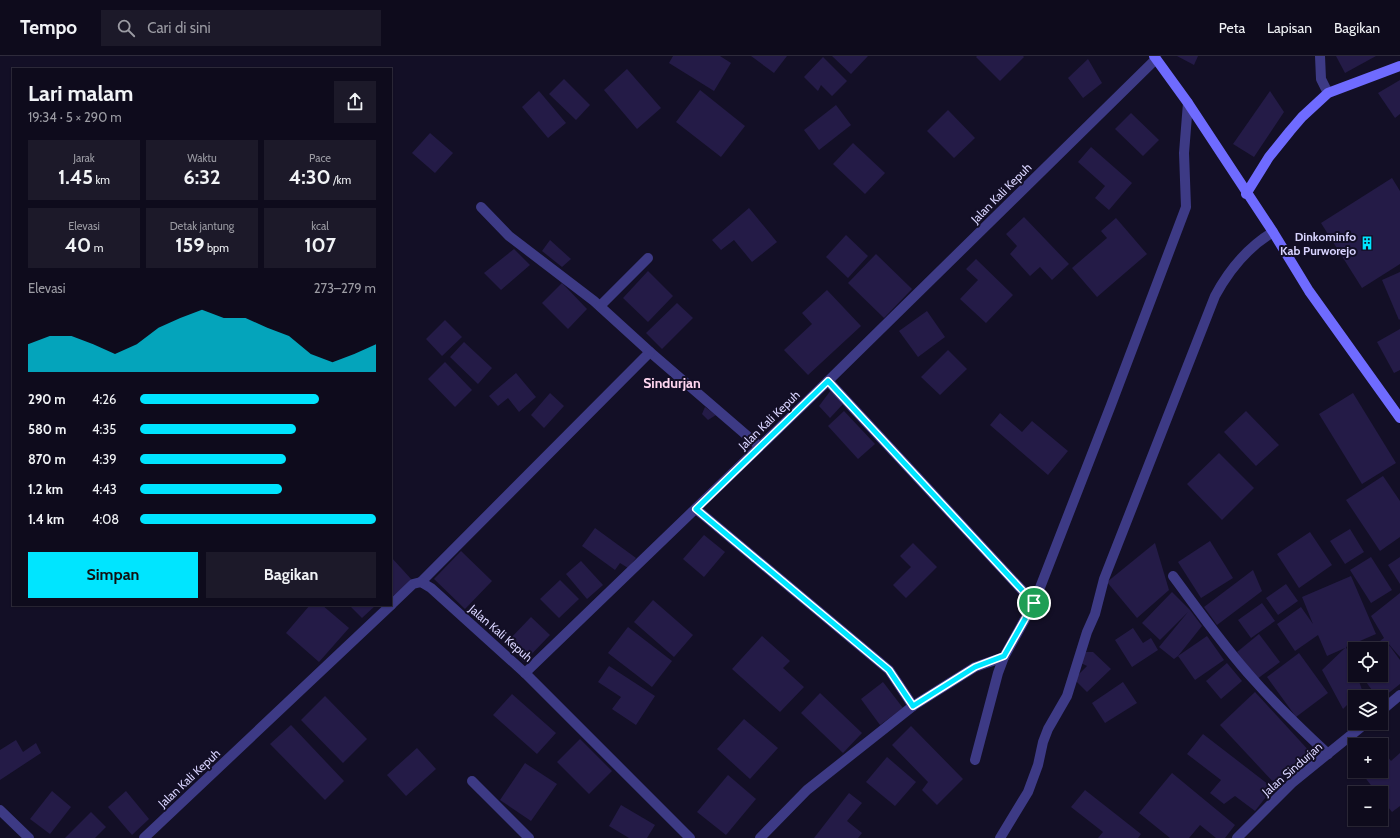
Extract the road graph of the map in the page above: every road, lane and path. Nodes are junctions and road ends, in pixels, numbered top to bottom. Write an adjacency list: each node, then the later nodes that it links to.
1 (1320, 56): 4 (street)
2 (1155, 57): 5 (street); 12 (street, Jalan Kali Kepuh)
3 (1400, 66): 4 (street)
4 (1328, 93): 6 (street)
5 (1188, 103): 6 (street); 18 (street)
6 (1246, 194): 8 (street)
7 (482, 207): 10 (street)
8 (1273, 232): 13 (street); 36 (street)
9 (648, 258): 10 (street)
10 (600, 306): 11 (street)
11 (650, 352): 14 (street); 17 (street)
12 (828, 381): 14 (street, Jalan Kali Kepuh); 18 (street)
13 (1400, 418)
14 (759, 446): 15 (street, Jalan Kali Kepuh)
15 (696, 509): 22 (street, Jalan Kali Kepuh); 25 (street)
16 (1173, 576): 27 (street)
17 (420, 582): 19 (street, Jalan Kali Kepuh); 22 (street, Jalan Kali Kepuh)
18 (1034, 603): 21 (street)
19 (392, 604)
20 (390, 606): 32 (street, Jalan Kali Kepuh)
21 (1004, 656): 25 (street); 28 (street)
22 (525, 673): 34 (street)
23 (1400, 695): 24 (street)
24 (1388, 705)
25 (913, 706): 35 (street)
26 (1357, 730): 27 (street, Jalan Sindurjan)
27 (1328, 754): 37 (street, Jalan Sindurjan)
28 (975, 760)
29 (472, 781): 33 (street)
30 (0, 810): 31 (street)
31 (29, 838)
32 (144, 838)
33 (529, 838)
34 (690, 838)
35 (760, 838)
36 (1000, 838)
37 (1237, 838)

